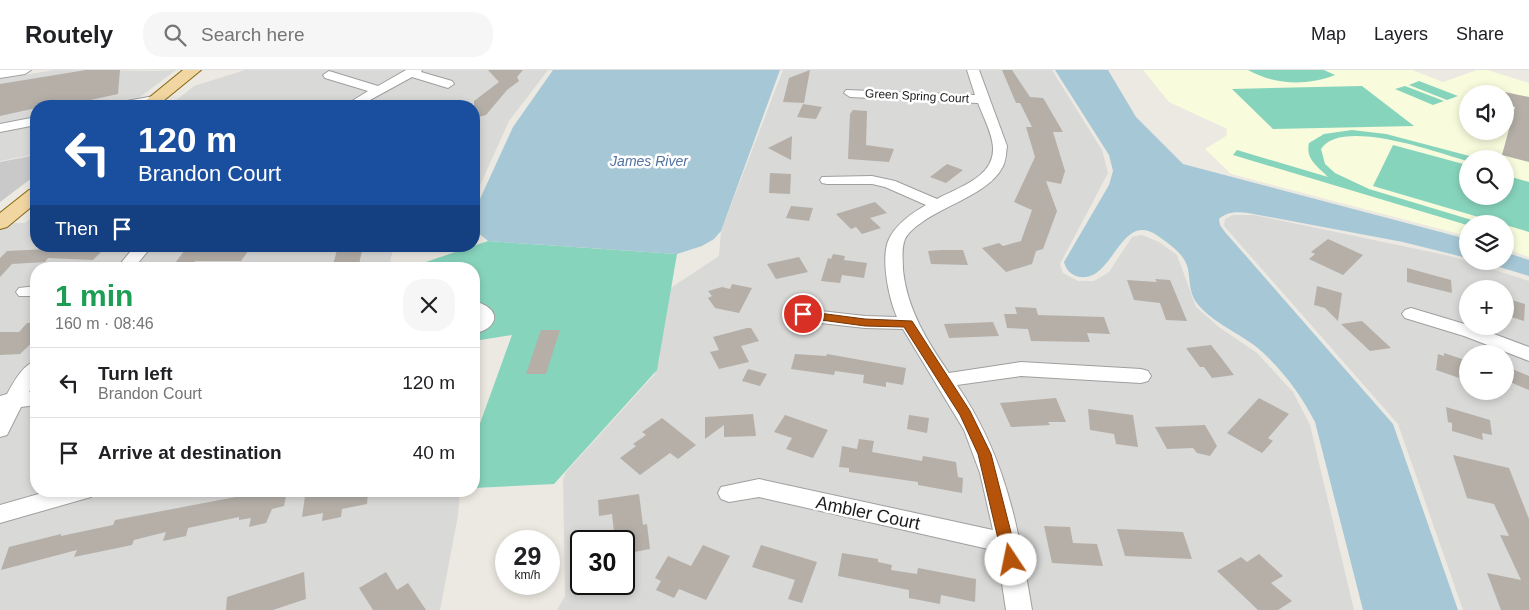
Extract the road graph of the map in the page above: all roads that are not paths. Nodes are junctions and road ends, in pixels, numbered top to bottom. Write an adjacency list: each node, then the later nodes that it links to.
1 (25, 70): 5 (street)
2 (193, 70): 11 (main road)
3 (973, 70): 10 (street)
4 (413, 72): 7 (street); 8 (street)
5 (0, 74)
6 (329, 75): 8 (street)
7 (448, 84)
8 (378, 90): 12 (street)
9 (850, 92): 10 (street, Green Spring Court)
10 (984, 99): 17 (street)
11 (154, 100)
12 (360, 100)
13 (30, 122): 14 (street)
14 (0, 128)
15 (827, 180): 17 (street)
16 (30, 199): 18 (main road)
17 (940, 205): 24 (street)
18 (0, 223)
19 (139, 252): 20 (street)
20 (130, 262)
21 (480, 310): 25 (street)
22 (803, 314): 24 (street)
23 (1411, 314): 26 (street)
24 (908, 323): 29 (street)
25 (480, 325)
26 (1529, 354)
27 (30, 375): 31 (street)
28 (1141, 376): 29 (street)
29 (944, 380): 36 (street)
30 (30, 399): 31 (street)
31 (7, 402): 32 (street)
32 (0, 429)
33 (729, 493): 36 (street, Ambler Court)
34 (61, 497): 35 (street)
35 (0, 514)
36 (1008, 543): 37 (street)
37 (1019, 610)

